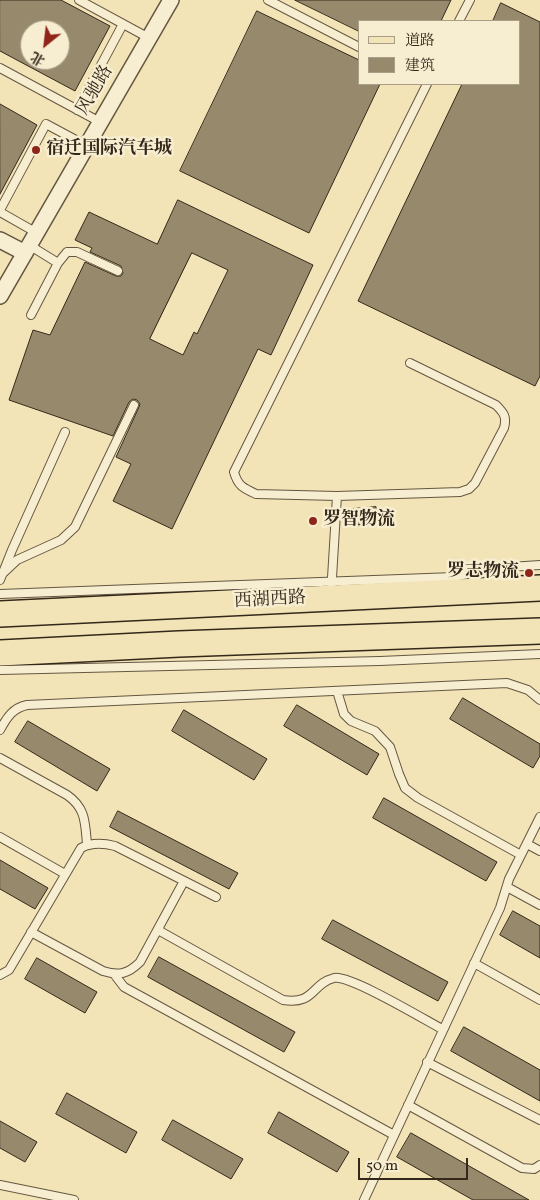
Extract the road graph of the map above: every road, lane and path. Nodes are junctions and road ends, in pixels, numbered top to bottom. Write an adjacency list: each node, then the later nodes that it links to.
1 (79, 0): 6 (lane)
2 (171, 0): 7 (street, 风驰路)
3 (268, 0): 8 (lane)
4 (470, 0): 5 (lane)
5 (460, 20)
6 (123, 24): 7 (lane); 11 (lane)
7 (149, 38): 12 (street, 风驰路)
8 (358, 47)
9 (0, 68): 11 (lane)
10 (427, 85): 24 (lane)
11 (77, 110): 12 (lane)
12 (100, 122): 13 (street, 风驰路)
13 (87, 146): 14 (lane); 16 (street, 风驰路)
14 (0, 211): 16 (lane)
15 (0, 240): 16 (street)
16 (30, 244): 17 (lane); 19 (street, 风驰路)
17 (58, 263): 18 (lane); 20 (lane)
18 (118, 271)
19 (0, 296)
20 (31, 315)
21 (410, 363): 24 (lane)
22 (134, 406): 26 (lane)
23 (65, 432): 26 (lane)
24 (337, 496): 28 (lane)
25 (540, 565): 28 (lane)
26 (1, 577)
27 (540, 588): 28 (main road, 西湖西路)
28 (331, 590): 29 (lane); 30 (main road, 西湖西路)
29 (0, 594)
30 (0, 614)
31 (540, 631): 32 (main road)
32 (0, 653)
33 (540, 654): 34 (lane)
34 (0, 670)
35 (337, 691): 36 (lane); 37 (lane); 44 (lane)
36 (540, 700)
37 (0, 730)
38 (0, 758): 41 (lane)
39 (540, 817): 42 (lane)
40 (0, 838): 45 (lane)
41 (87, 844): 45 (lane); 46 (lane)
42 (527, 844): 43 (lane); 44 (lane)
43 (540, 851)
44 (521, 855): 47 (lane)
45 (65, 874): 51 (lane)
46 (184, 881): 48 (lane); 50 (lane)
47 (507, 886): 49 (lane); 52 (lane)
48 (216, 897)
49 (540, 905)
50 (158, 930): 53 (lane); 56 (lane)
51 (31, 932): 53 (lane); 54 (lane)
52 (474, 962): 55 (lane); 56 (lane)
53 (114, 974): 60 (lane)
54 (0, 975)
55 (540, 1000)
56 (442, 1030): 57 (lane)
57 (427, 1062): 58 (lane); 59 (lane)
58 (408, 1105): 60 (lane); 61 (lane)
59 (540, 1120)
60 (394, 1135): 65 (lane)
61 (540, 1165)
62 (0, 1185): 63 (lane)
63 (33, 1196): 64 (lane)
64 (74, 1200)
65 (364, 1200)

